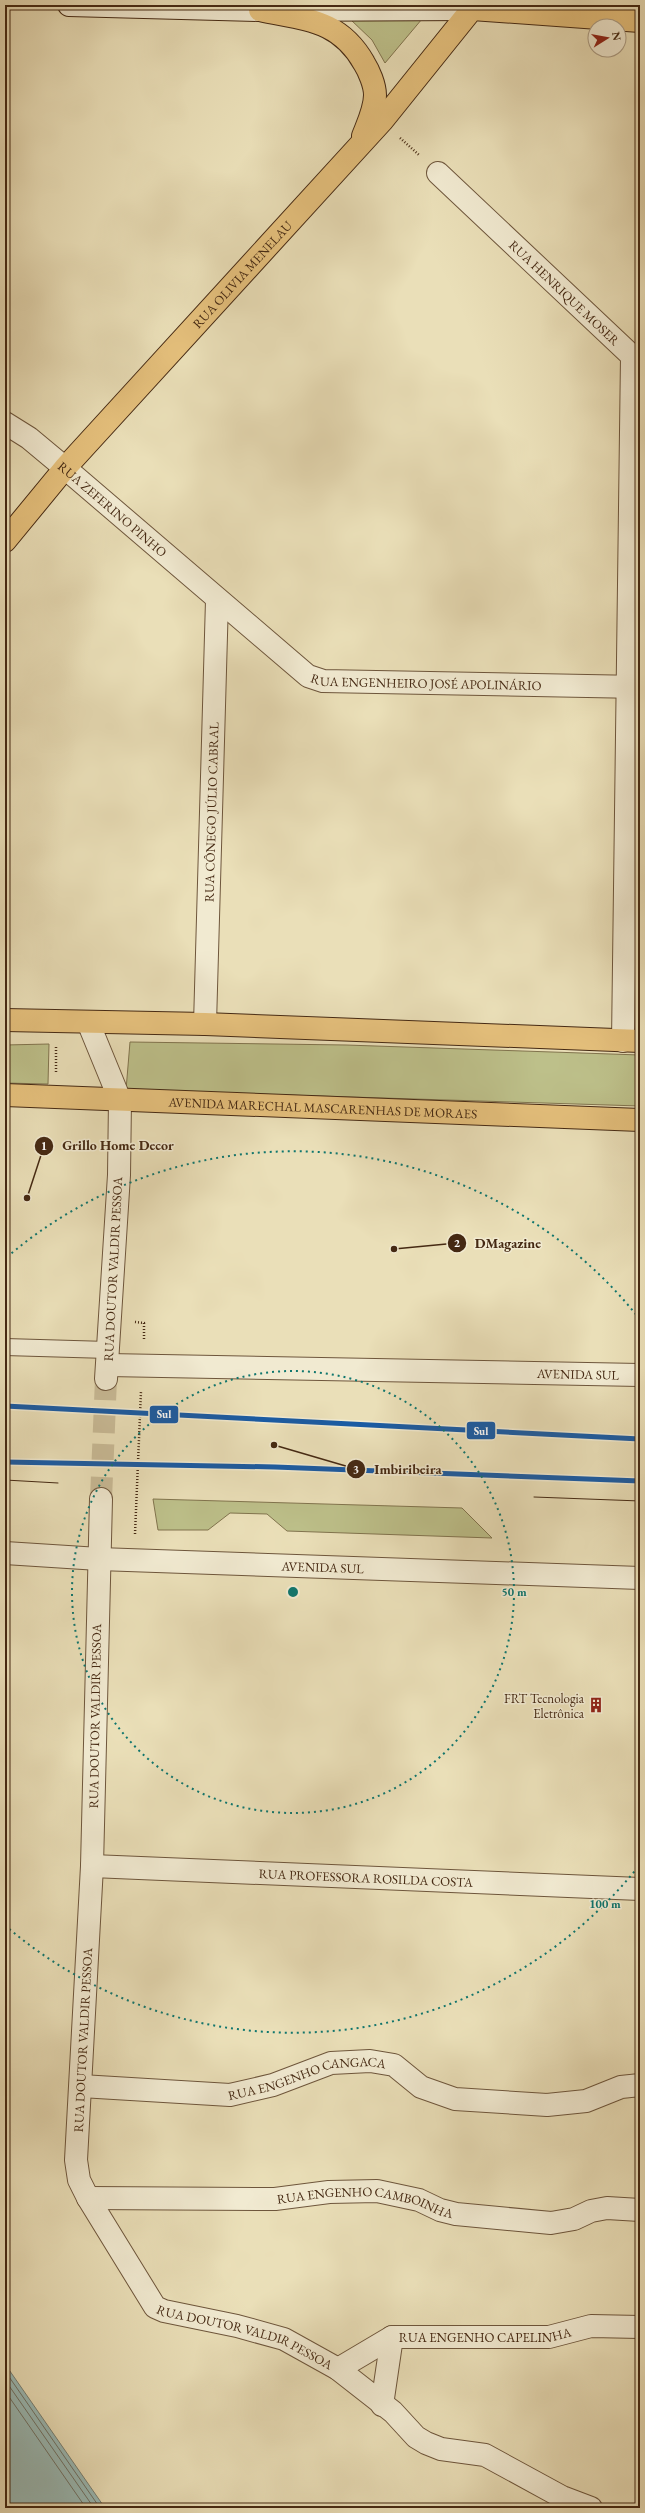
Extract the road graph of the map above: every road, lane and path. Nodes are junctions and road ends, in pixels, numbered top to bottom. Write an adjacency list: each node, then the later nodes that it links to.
1 (69, 5): 3 (street)
2 (474, 7): 3 (street); 4 (main road); 5 (main road, RUA OLIVIA MENELAU)
3 (260, 10): 6 (main road)
4 (640, 21)
5 (382, 121): 6 (main road, RUA OLIVIA MENELAU); 7 (path)
6 (360, 145): 10 (main road, RUA OLIVIA MENELAU)
7 (438, 173): 8 (street, RUA HENRIQUE MOSER)
8 (636, 356): 13 (street, RUA HENRIQUE MOSER)
9 (5, 423): 10 (street, RUA ZEFERINO PINHO)
10 (65, 468): 11 (main road, RUA OLIVIA MENELAU); 12 (street, RUA ZEFERINO PINHO)
11 (5, 541)
12 (217, 600): 13 (street, RUA ENGENHEIRO JOSÉ APOLINÁRIO); 17 (street, RUA CÔNEGO JÚLIO CABRAL)
13 (634, 687): 18 (street, RUA HENRIQUE MOSER)
14 (5, 1020): 15 (main road)
15 (56, 1021): 16 (main road); 20 (path)
16 (88, 1022): 17 (main road); 21 (street, RUA DOUTOR VALDIR PESSOA)
17 (205, 1024): 18 (main road)
18 (631, 1041)
19 (5, 1095): 20 (main road, AVENIDA MARECHAL MASCARENHAS DE MORAES)
20 (56, 1096): 21 (main road, AVENIDA MARECHAL MASCARENHAS DE MORAES)
21 (120, 1100): 22 (main road, AVENIDA MARECHAL MASCARENHAS DE MORAES); 23 (street, RUA DOUTOR VALDIR PESSOA)
22 (640, 1120)
23 (110, 1321): 25 (street, RUA DOUTOR VALDIR PESSOA); 26 (path)
24 (5, 1347): 25 (lane)
25 (107, 1365): 26 (street, AVENIDA SUL)
26 (143, 1365): 27 (street, AVENIDA SUL); 31 (path)
27 (640, 1375)
28 (101, 1499): 30 (street, RUA DOUTOR VALDIR PESSOA)
29 (5, 1553): 30 (street, AVENIDA SUL)
30 (99, 1559): 31 (street, AVENIDA SUL); 33 (street, RUA DOUTOR VALDIR PESSOA)
31 (134, 1560): 32 (street, AVENIDA SUL)
32 (640, 1578)
33 (92, 1866): 34 (street, RUA PROFESSORA ROSILDA COSTA); 36 (street, RUA DOUTOR VALDIR PESSOA)
34 (640, 1889)
35 (640, 2085): 36 (street, RUA ENGENHO CANGACA)
36 (81, 2086): 37 (street, RUA DOUTOR VALDIR PESSOA)
37 (88, 2198): 38 (street, RUA ENGENHO CAMBOINHA); 41 (street, RUA DOUTOR VALDIR PESSOA)
38 (640, 2210)
39 (640, 2327): 40 (street, RUA ENGENHO CAPELINHA)
40 (392, 2337): 41 (street, RUA ENGENHO CAPELINHA); 42 (street)
41 (338, 2369): 42 (street, RUA DOUTOR VALDIR PESSOA)
42 (382, 2405): 43 (street, RUA DOUTOR VALDIR PESSOA)
43 (591, 2508)

